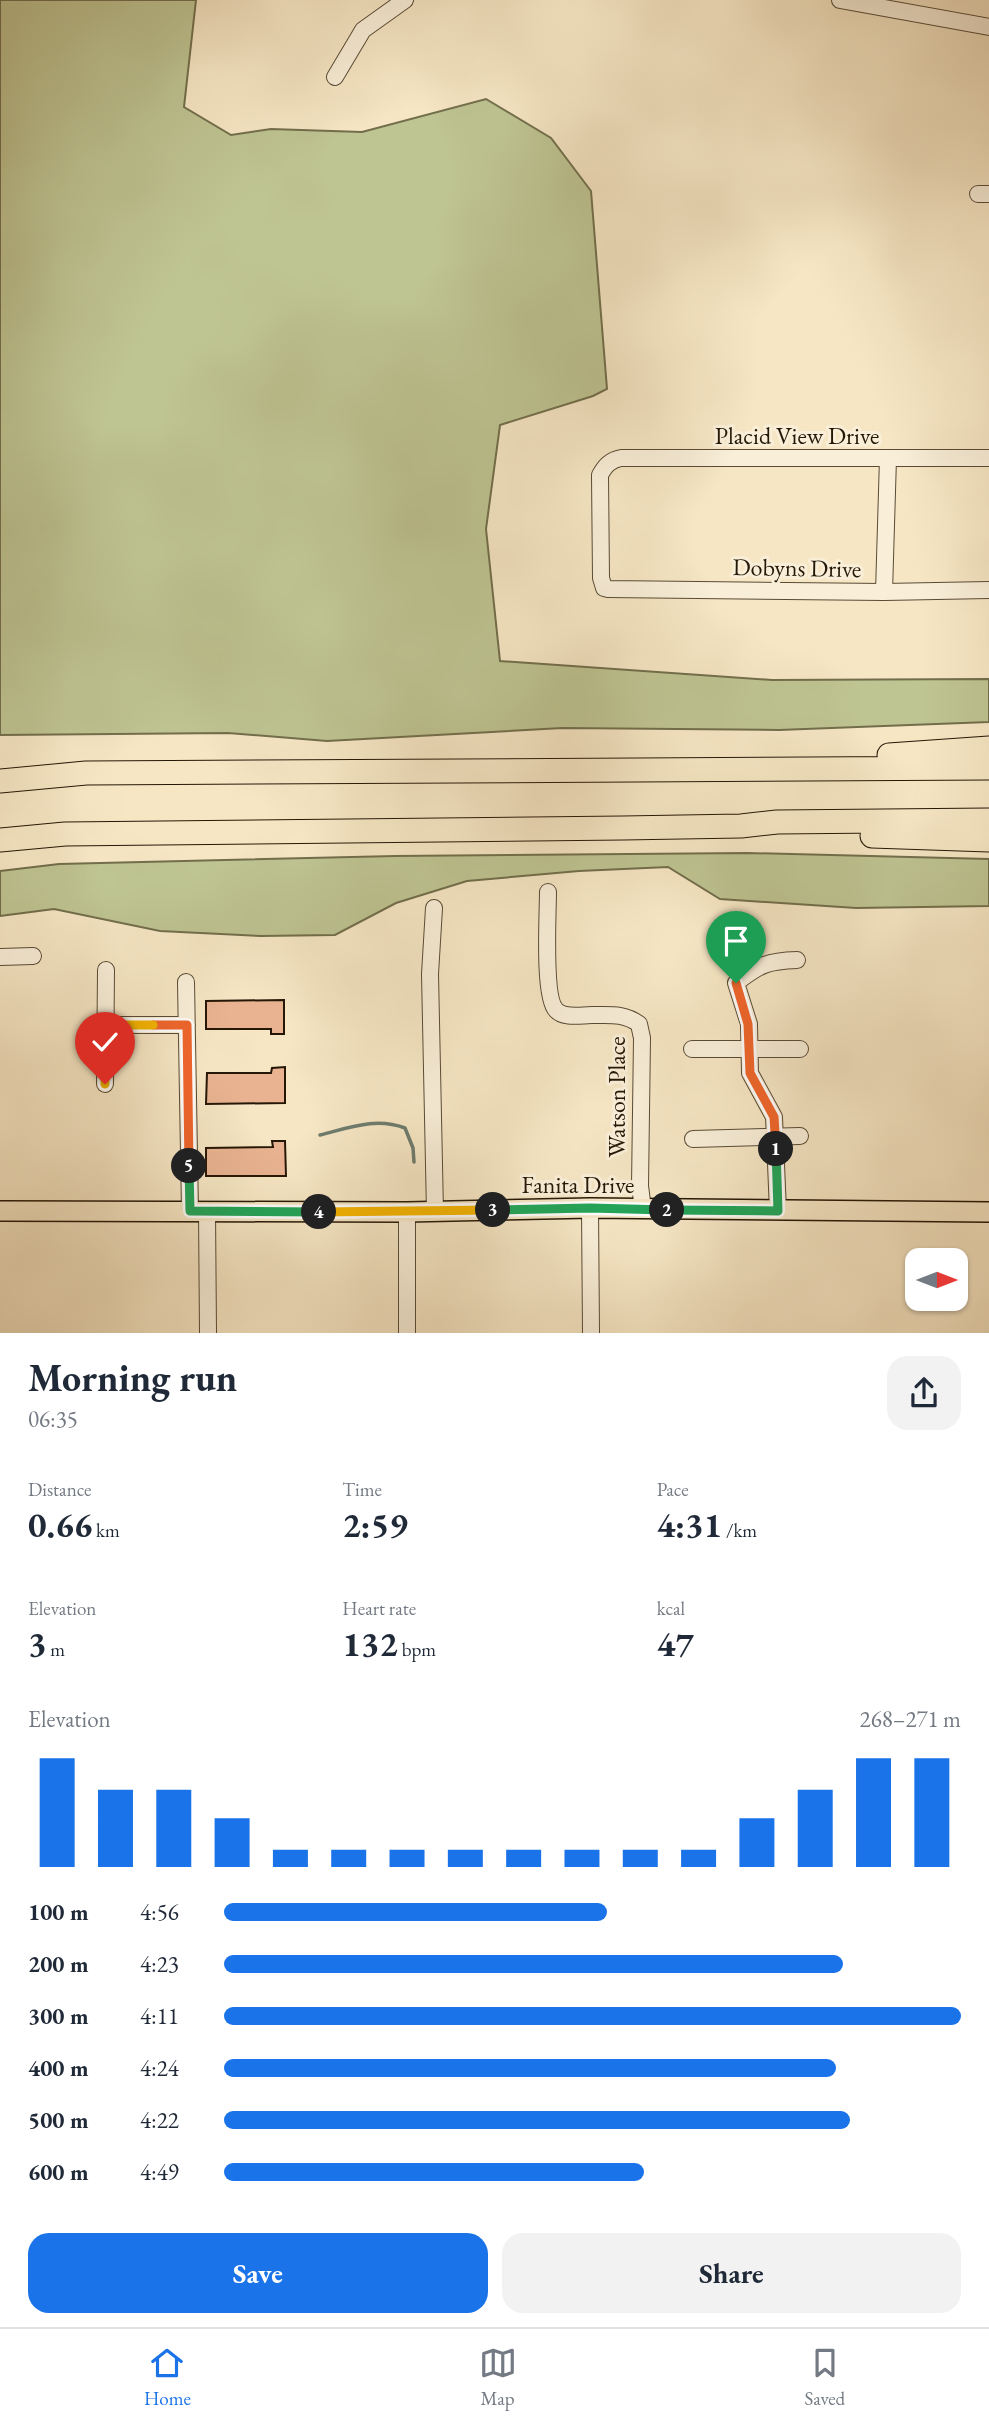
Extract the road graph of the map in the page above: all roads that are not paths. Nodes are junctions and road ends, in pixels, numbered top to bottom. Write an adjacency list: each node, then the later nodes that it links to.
1 (405, 0): 4 (street)
2 (840, 0): 3 (street)
3 (989, 27)
4 (335, 77)
5 (888, 458): 6 (street, Placid View Drive); 7 (street, Placid View Drive); 9 (street)
6 (989, 458)
7 (604, 588): 9 (street, Dobyns Drive)
8 (989, 590): 9 (street, Dobyns Drive)
9 (884, 592)
10 (989, 748): 12 (highway)
11 (989, 768): 12 (highway)
12 (663, 770): 13 (highway)
13 (0, 781)
14 (989, 820): 15 (highway)
15 (741, 826): 16 (highway); 17 (highway)
16 (0, 840)
17 (989, 840)
18 (548, 892): 35 (street, Watson Place)
19 (434, 908): 40 (street)
20 (33, 956): 21 (street)
21 (0, 957)
22 (797, 960): 29 (street)
23 (106, 970): 25 (street)
24 (186, 982): 26 (street)
25 (106, 1025): 26 (street); 30 (street)
26 (187, 1025): 37 (street)
27 (692, 1049): 29 (street)
28 (800, 1049): 29 (street)
29 (749, 1050): 32 (street)
30 (105, 1084)
31 (800, 1136): 32 (street)
32 (775, 1137): 33 (street); 38 (street)
33 (693, 1139)
34 (590, 1208): 35 (main road, Fanita Drive); 40 (main road, Fanita Drive); 44 (street)
35 (643, 1209): 38 (main road, Fanita Drive)
36 (0, 1211): 37 (main road, Fanita Drive)
37 (198, 1211): 39 (main road, Fanita Drive); 42 (street)
38 (778, 1211): 41 (main road, Fanita Drive)
39 (407, 1212): 40 (main road, Fanita Drive); 43 (street)
40 (435, 1212)
41 (989, 1212)
42 (208, 1333)
43 (407, 1333)
44 (591, 1333)

